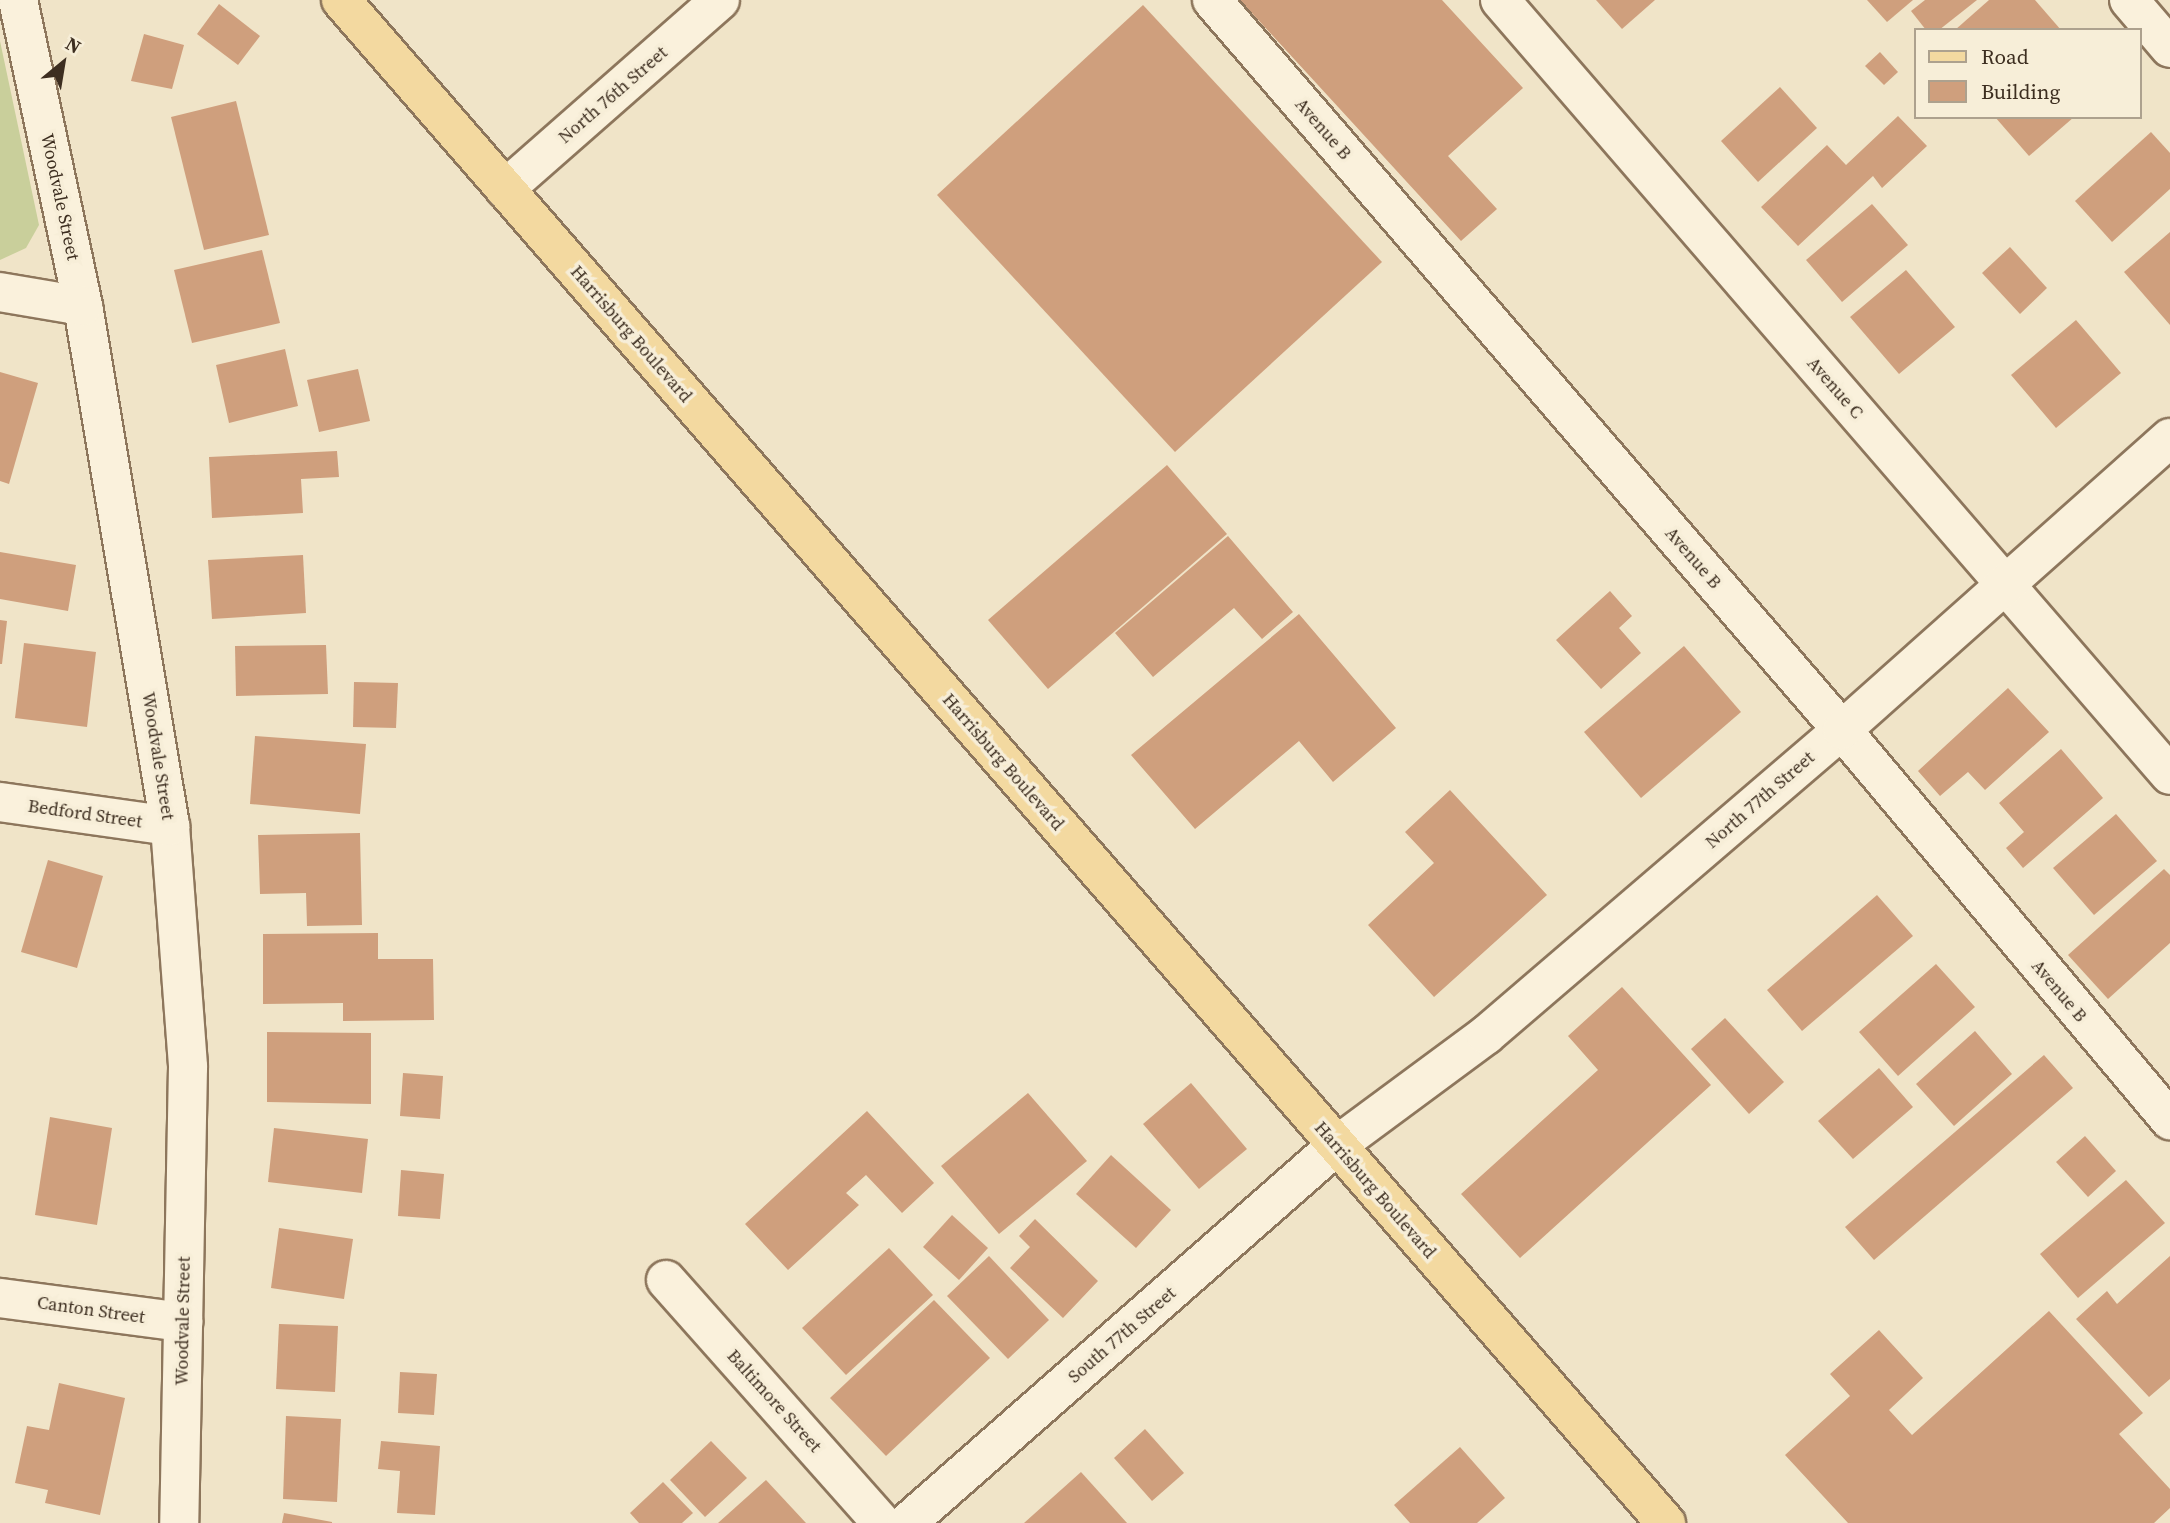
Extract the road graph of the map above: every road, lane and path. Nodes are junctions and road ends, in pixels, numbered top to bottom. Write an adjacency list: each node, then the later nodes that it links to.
1 (18, 0): 10 (street, Woodvale Street)
2 (341, 0): 8 (main road, Harrisburg Boulevard)
3 (720, 0): 8 (street, North 76th Street)
4 (1212, 0): 13 (street, Avenue B)
5 (1500, 0): 12 (street, Avenue C)
6 (2129, 0): 7 (street)
7 (2170, 48)
8 (505, 189): 18 (main road, Harrisburg Boulevard)
9 (0, 292): 10 (street)
10 (83, 306): 16 (street, Woodvale Street)
11 (2170, 438): 12 (street, North 77th Street)
12 (2003, 583): 13 (street, North 77th Street); 14 (street, Avenue C)
13 (1842, 730): 17 (street, Avenue B); 18 (street, North 77th Street)
14 (2170, 775)
15 (0, 802): 16 (street, Bedford Street)
16 (170, 826): 21 (street, Woodvale Street)
17 (2170, 1120)
18 (1336, 1146): 24 (street, South 77th Street); 25 (main road, Harrisburg Boulevard)
19 (666, 1280): 23 (street, Baltimore Street)
20 (0, 1298): 21 (street, Canton Street)
21 (183, 1322): 22 (street, Woodvale Street)
22 (179, 1523)
23 (882, 1523)
24 (907, 1523)
25 (1666, 1523)

